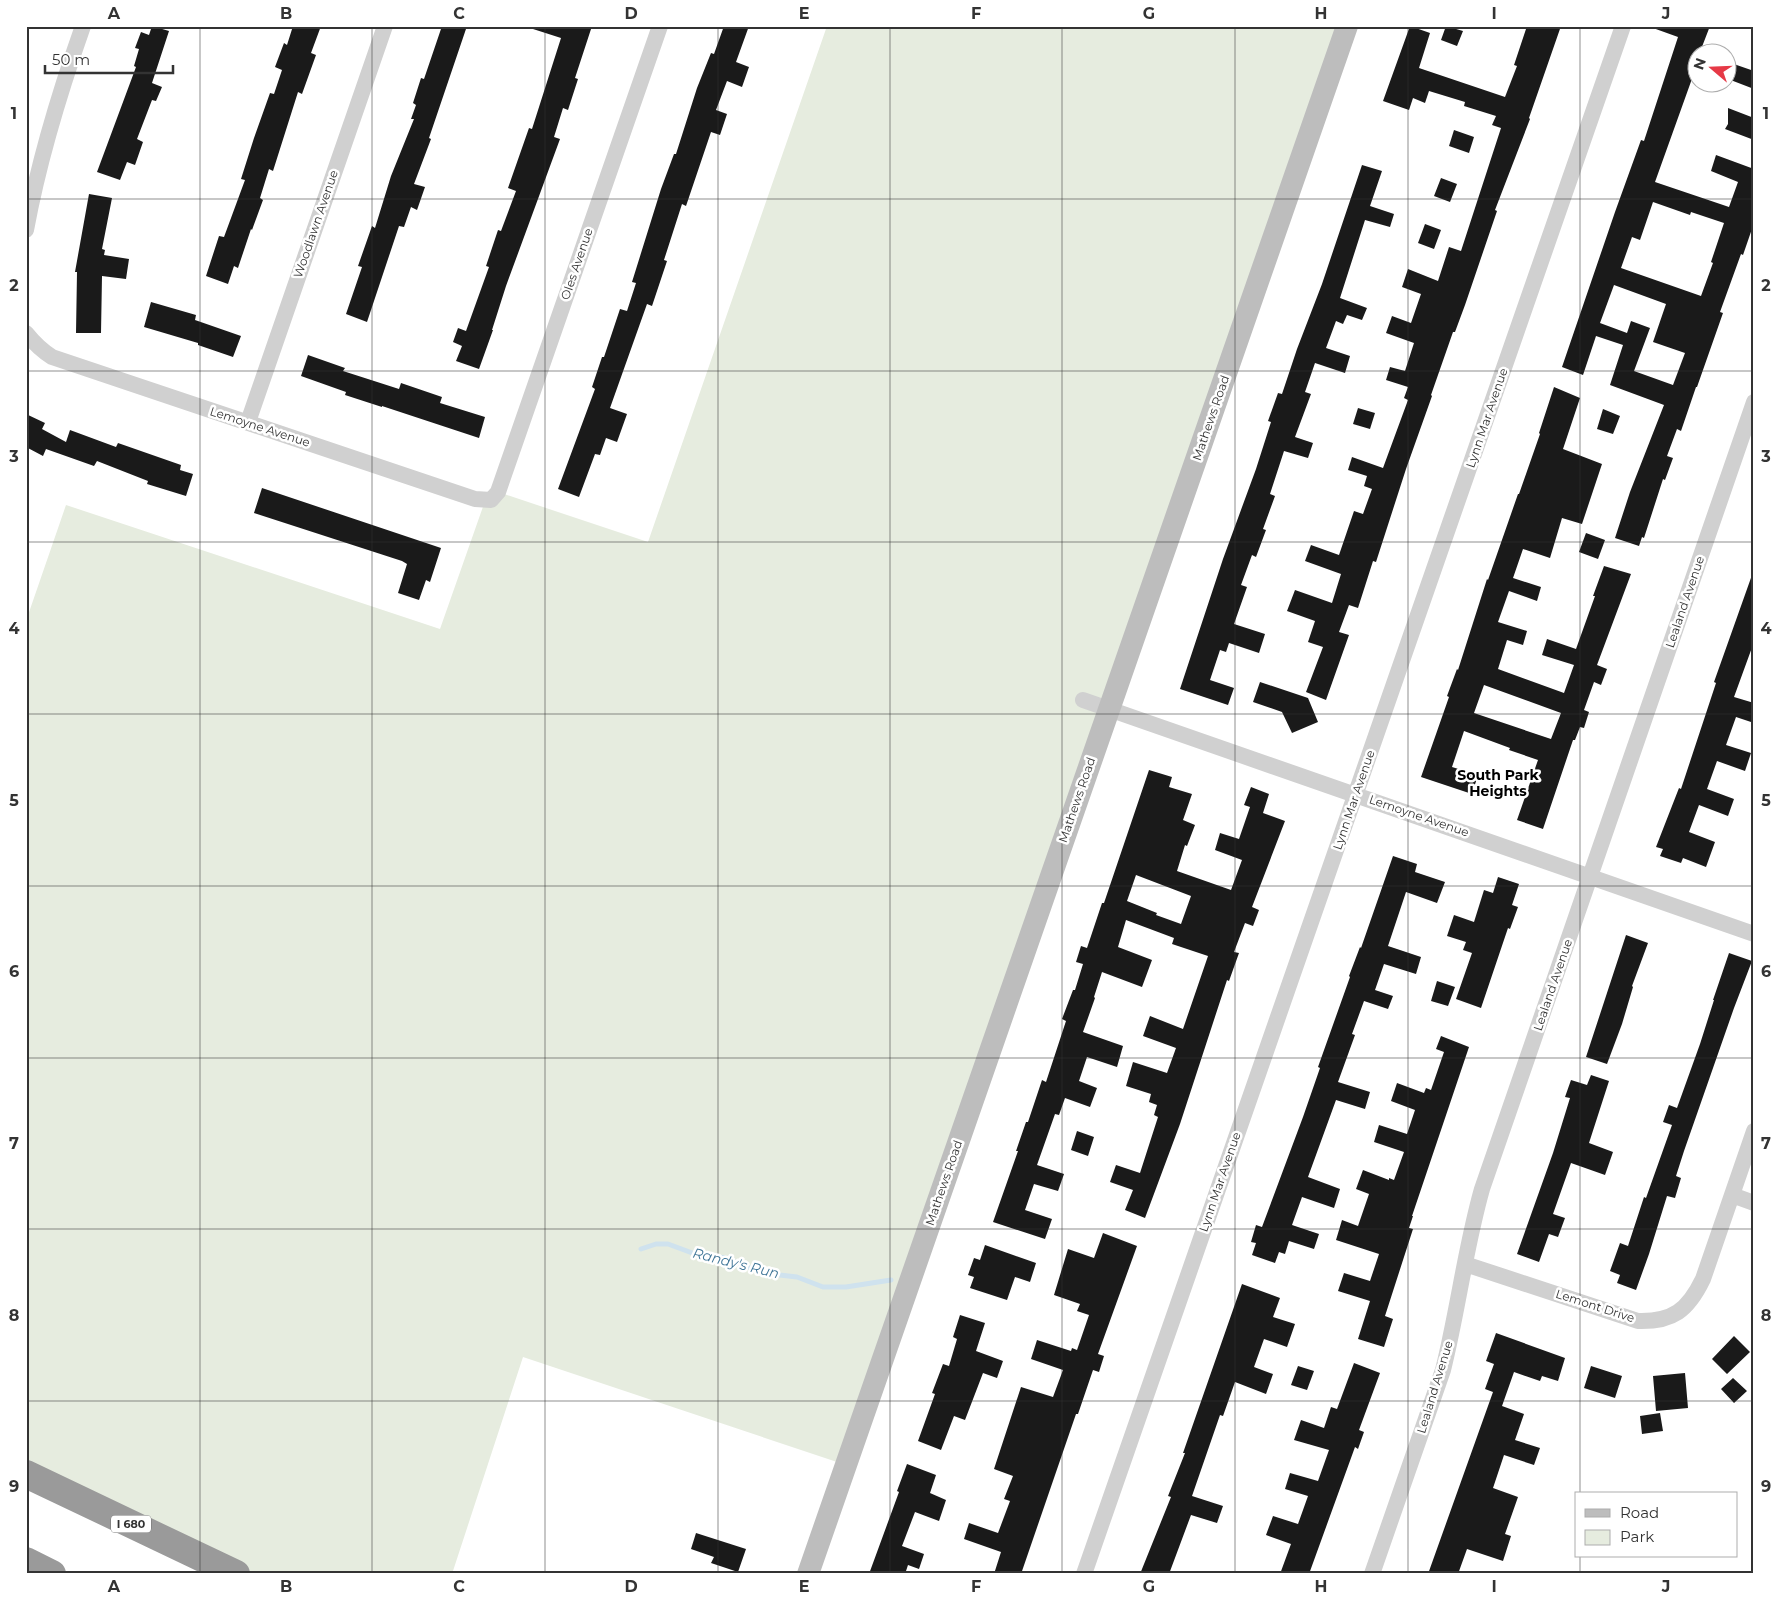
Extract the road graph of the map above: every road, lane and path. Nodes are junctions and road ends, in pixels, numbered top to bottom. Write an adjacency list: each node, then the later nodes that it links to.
1 (83, 26): 6 (street)
2 (385, 26): 9 (street, Woodlawn Avenue)
3 (660, 26): 10 (street, Oles Avenue)
4 (1347, 26): 12 (street, Mathews Road)
5 (1623, 26): 13 (street, Lynn Mar Avenue)
6 (26, 230)
7 (30, 338): 9 (street, Lemoyne Avenue)
8 (1754, 402): 14 (street, Lealand Avenue)
9 (248, 422): 10 (street, Lemoyne Avenue)
10 (490, 500)
11 (1083, 700): 12 (street, Lemoyne Avenue)
12 (1109, 708): 13 (street, Lemoyne Avenue); 24 (street, Mathews Road)
13 (1356, 794): 14 (street, Lemoyne Avenue); 25 (street, Lynn Mar Avenue)
14 (1590, 876): 15 (street, Lemoyne Avenue); 19 (street, Lealand Avenue)
15 (1754, 934)
16 (1754, 1131): 17 (street, Lemont Drive)
17 (1732, 1195): 18 (street); 19 (street, Lemont Drive)
18 (1754, 1202)
19 (1465, 1264): 26 (street, Lealand Avenue)
20 (26, 1474): 23 (highway, I 680)
21 (26, 1561): 22 (highway)
22 (52, 1574)
23 (236, 1574)
24 (808, 1574)
25 (1084, 1574)
26 (1372, 1574)

